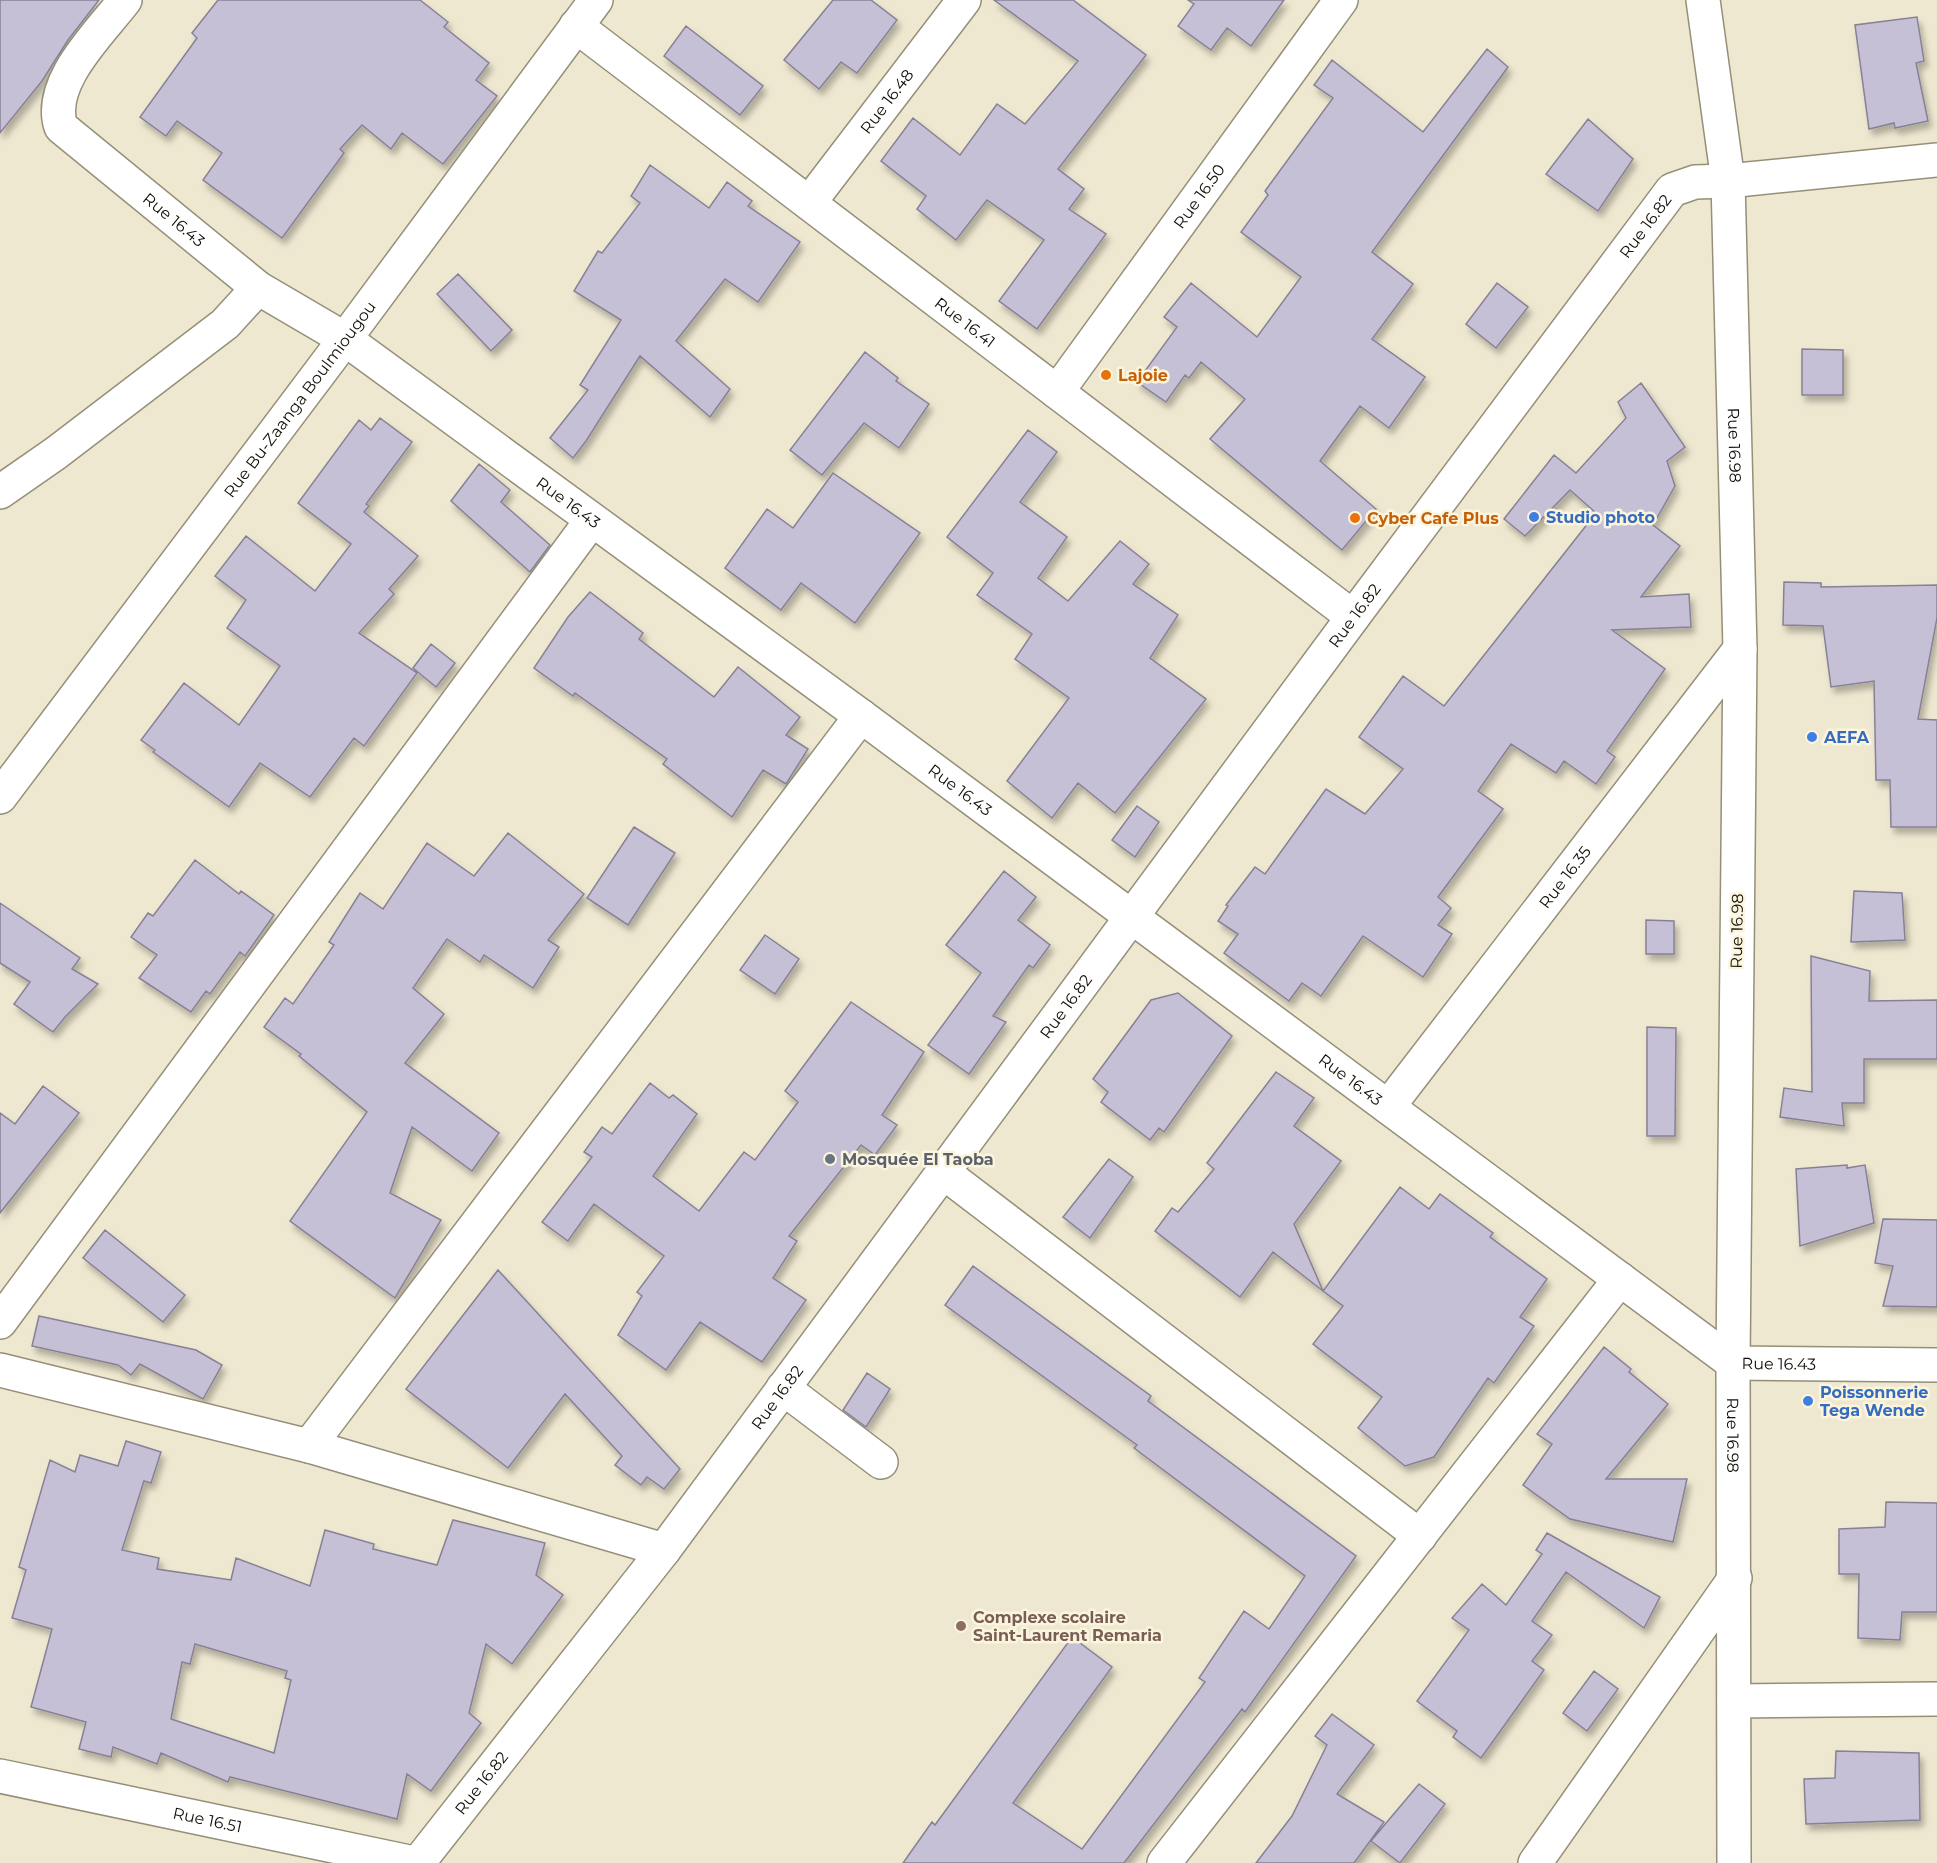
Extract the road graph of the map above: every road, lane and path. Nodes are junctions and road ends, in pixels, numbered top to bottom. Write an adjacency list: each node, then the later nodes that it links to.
1 (125, 0): 10 (street, Rue 16.43)
2 (596, 0): 6 (street, Rue Bu-Zaanga Boulmiougou)
3 (964, 0): 9 (street, Rue 16.48)
4 (1341, 0): 12 (street, Rue 16.50)
5 (1703, 0): 8 (street, Rue 16.98)
6 (576, 26): 9 (street, Rue 16.41); 11 (street, Rue Bu-Zaanga Boulmiougou)
7 (1937, 159): 8 (street, Rue 16.82)
8 (1728, 181): 15 (street, Rue 16.82); 16 (street, Rue 16.98)
9 (809, 203): 12 (street, Rue 16.41)
10 (258, 288): 11 (street, Rue 16.43); 13 (street)
11 (345, 339): 14 (street, Rue 16.43); 18 (street, Rue Bu-Zaanga Boulmiougou)
12 (1057, 392): 15 (street, Rue 16.41)
13 (0, 492)
14 (591, 521): 17 (street, Rue 16.43); 23 (street)
15 (1353, 617): 19 (street, Rue 16.82)
16 (1740, 648): 20 (street, Rue 16.35); 24 (street, Rue 16.98)
17 (861, 716): 19 (street, Rue 16.43); 28 (street)
18 (0, 797)
19 (1132, 917): 20 (street, Rue 16.43); 21 (street, Rue 16.82)
20 (1388, 1107): 22 (street, Rue 16.43)
21 (943, 1172): 27 (street, Rue 16.82); 30 (street)
22 (1620, 1279): 24 (street, Rue 16.43); 30 (street)
23 (0, 1322)
24 (1733, 1363): 25 (street, Rue 16.43); 32 (street, Rue 16.98)
25 (1937, 1365)
26 (0, 1370): 28 (street)
27 (783, 1388): 29 (street); 31 (street, Rue 16.82)
28 (309, 1446): 31 (street)
29 (881, 1462)
30 (1420, 1536): 37 (street)
31 (664, 1550): 36 (street, Rue 16.82)
32 (1735, 1578): 34 (street, Rue 16.98); 38 (street)
33 (1937, 1699): 34 (street)
34 (1734, 1701): 39 (street, Rue 16.98)
35 (0, 1776): 36 (street, Rue 16.51)
36 (416, 1863)
37 (1164, 1863)
38 (1535, 1863)
39 (1734, 1863)

